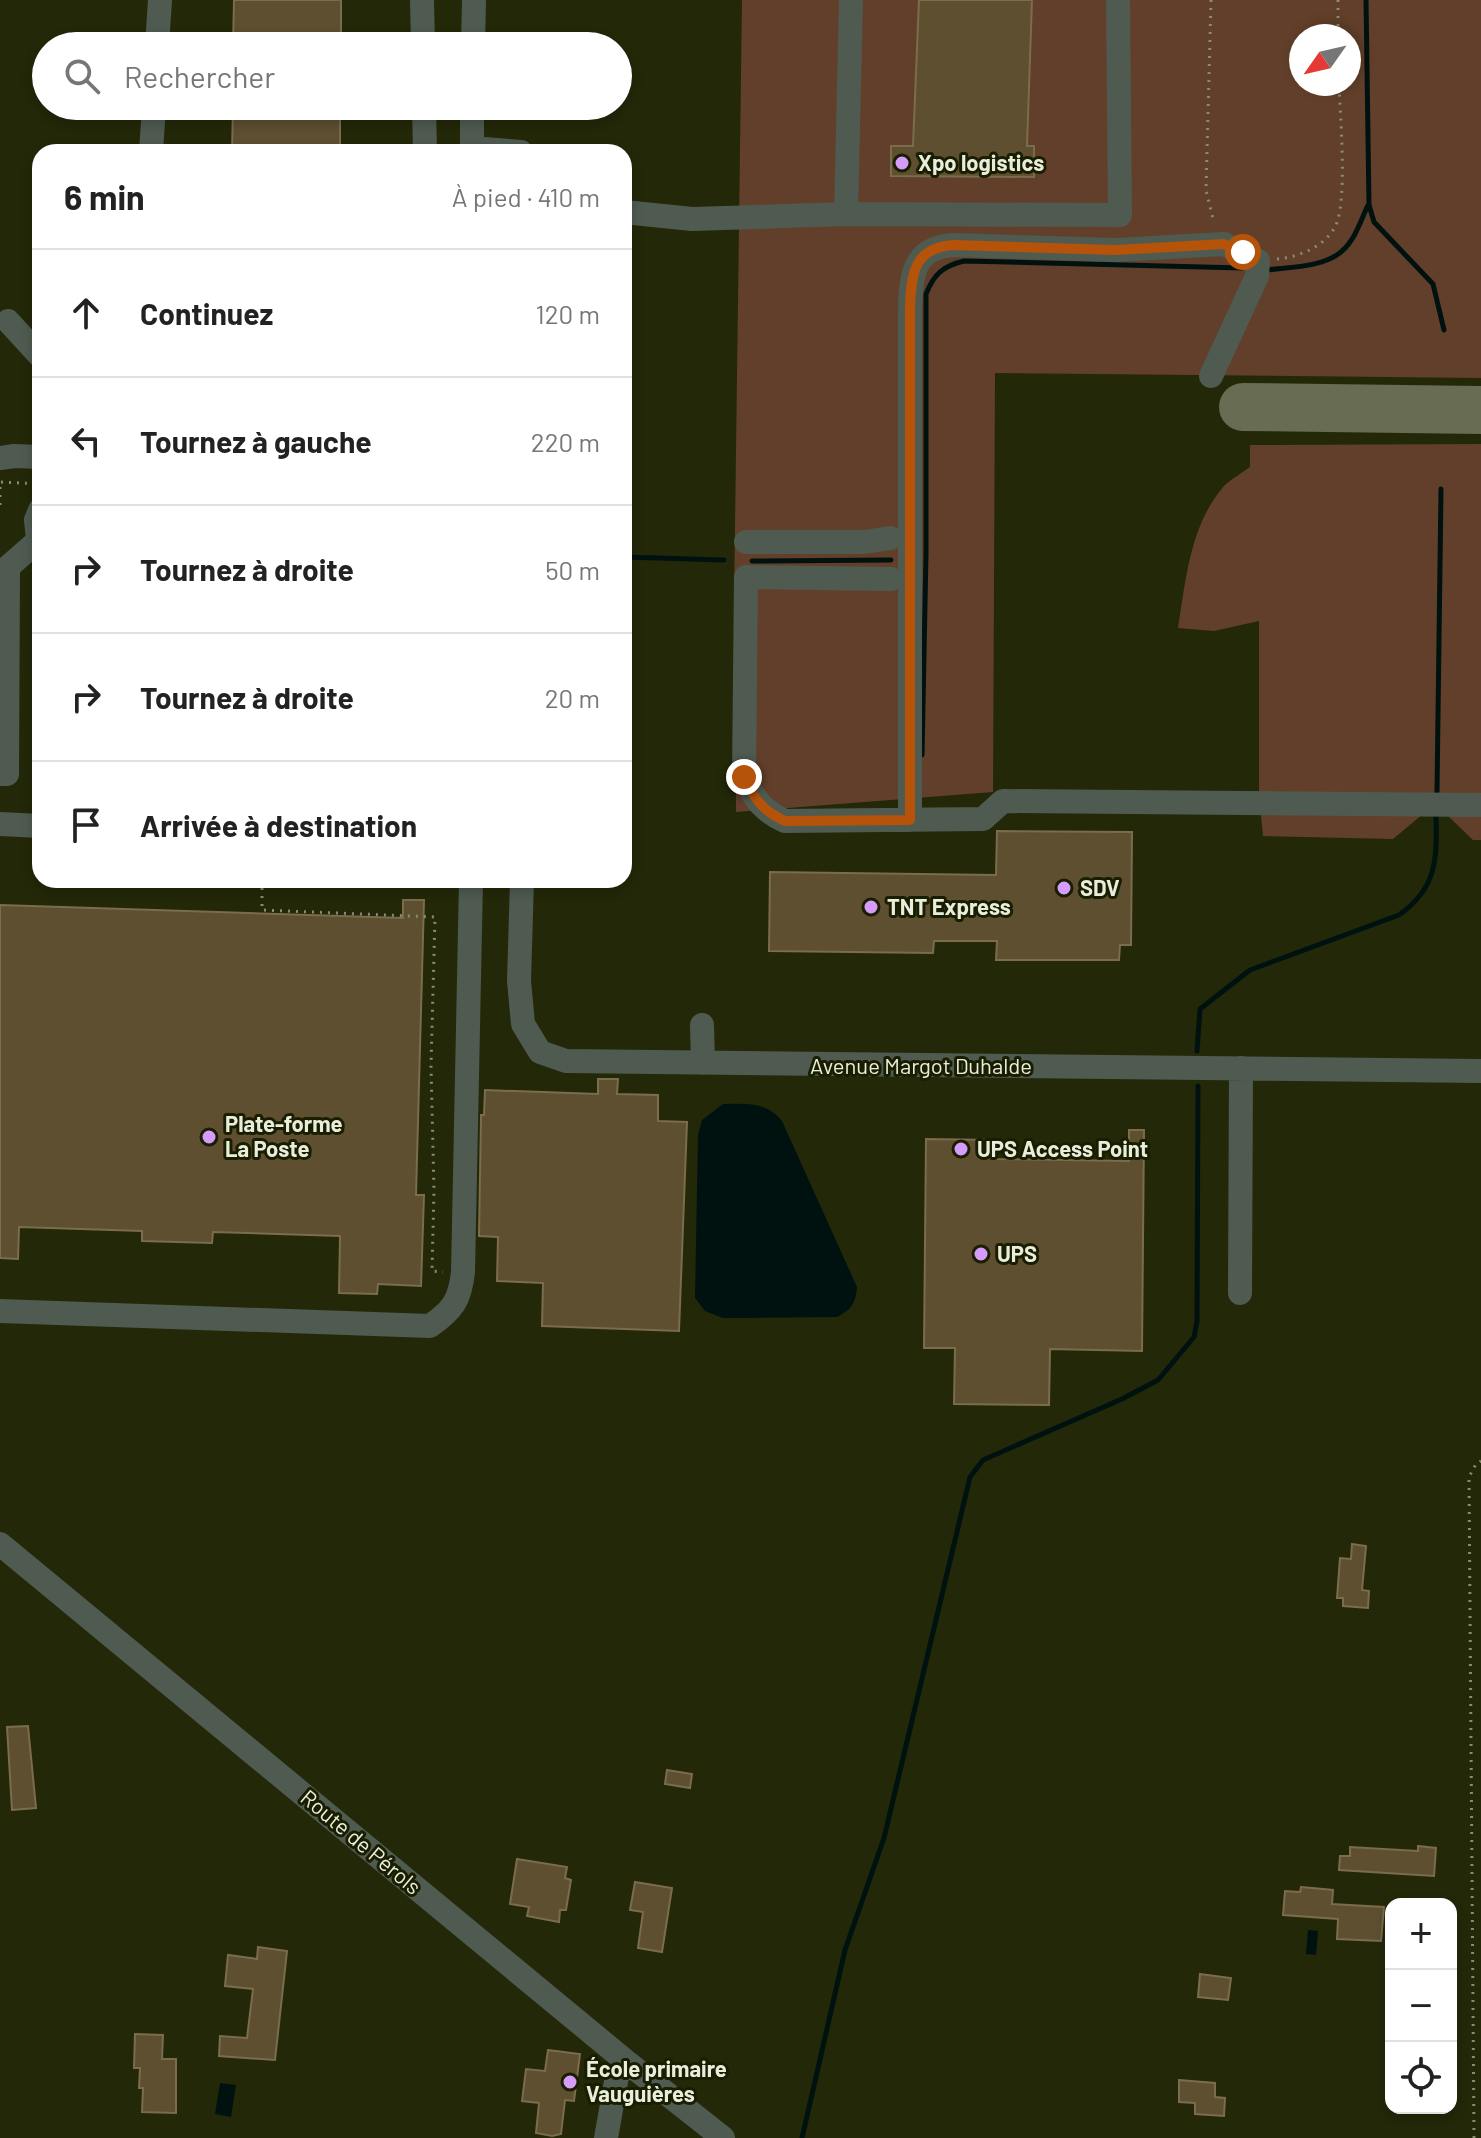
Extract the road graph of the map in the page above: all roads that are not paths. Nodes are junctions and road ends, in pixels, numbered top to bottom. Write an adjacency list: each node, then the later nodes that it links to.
1 (160, 0): 6 (street)
2 (422, 0): 7 (street)
3 (474, 0): 8 (street)
4 (851, 0): 16 (street)
5 (1118, 0): 16 (street)
6 (158, 32)
7 (423, 32)
8 (473, 32)
9 (153, 120): 12 (street)
10 (424, 120): 13 (street)
11 (472, 120): 14 (street)
12 (152, 144)
13 (425, 144)
14 (472, 144)
15 (632, 213): 16 (street)
16 (846, 214)
17 (8, 321): 18 (street)
18 (32, 347)
19 (1211, 376): 28 (street)
20 (32, 457): 21 (street)
21 (0, 458)
22 (890, 538): 23 (street)
23 (746, 542)
24 (32, 545): 26 (street)
25 (891, 579): 28 (street)
26 (4, 774)
27 (1481, 805): 28 (street)
28 (910, 820)
29 (0, 824): 30 (street)
30 (32, 826)
31 (471, 888): 38 (street)
32 (521, 888): 34 (street, Avenue Margot Duhalde)
33 (702, 1025): 34 (street)
34 (703, 1063): 35 (street, Avenue Margot Duhalde)
35 (1241, 1068): 36 (street, Avenue Margot Duhalde); 37 (street)
36 (1481, 1071)
37 (1240, 1293)
38 (0, 1311)
39 (0, 1544): 40 (street, Route de Pérols)
40 (628, 2063): 41 (street); 42 (street, Route de Pérols)
41 (606, 2138)
42 (723, 2138)

